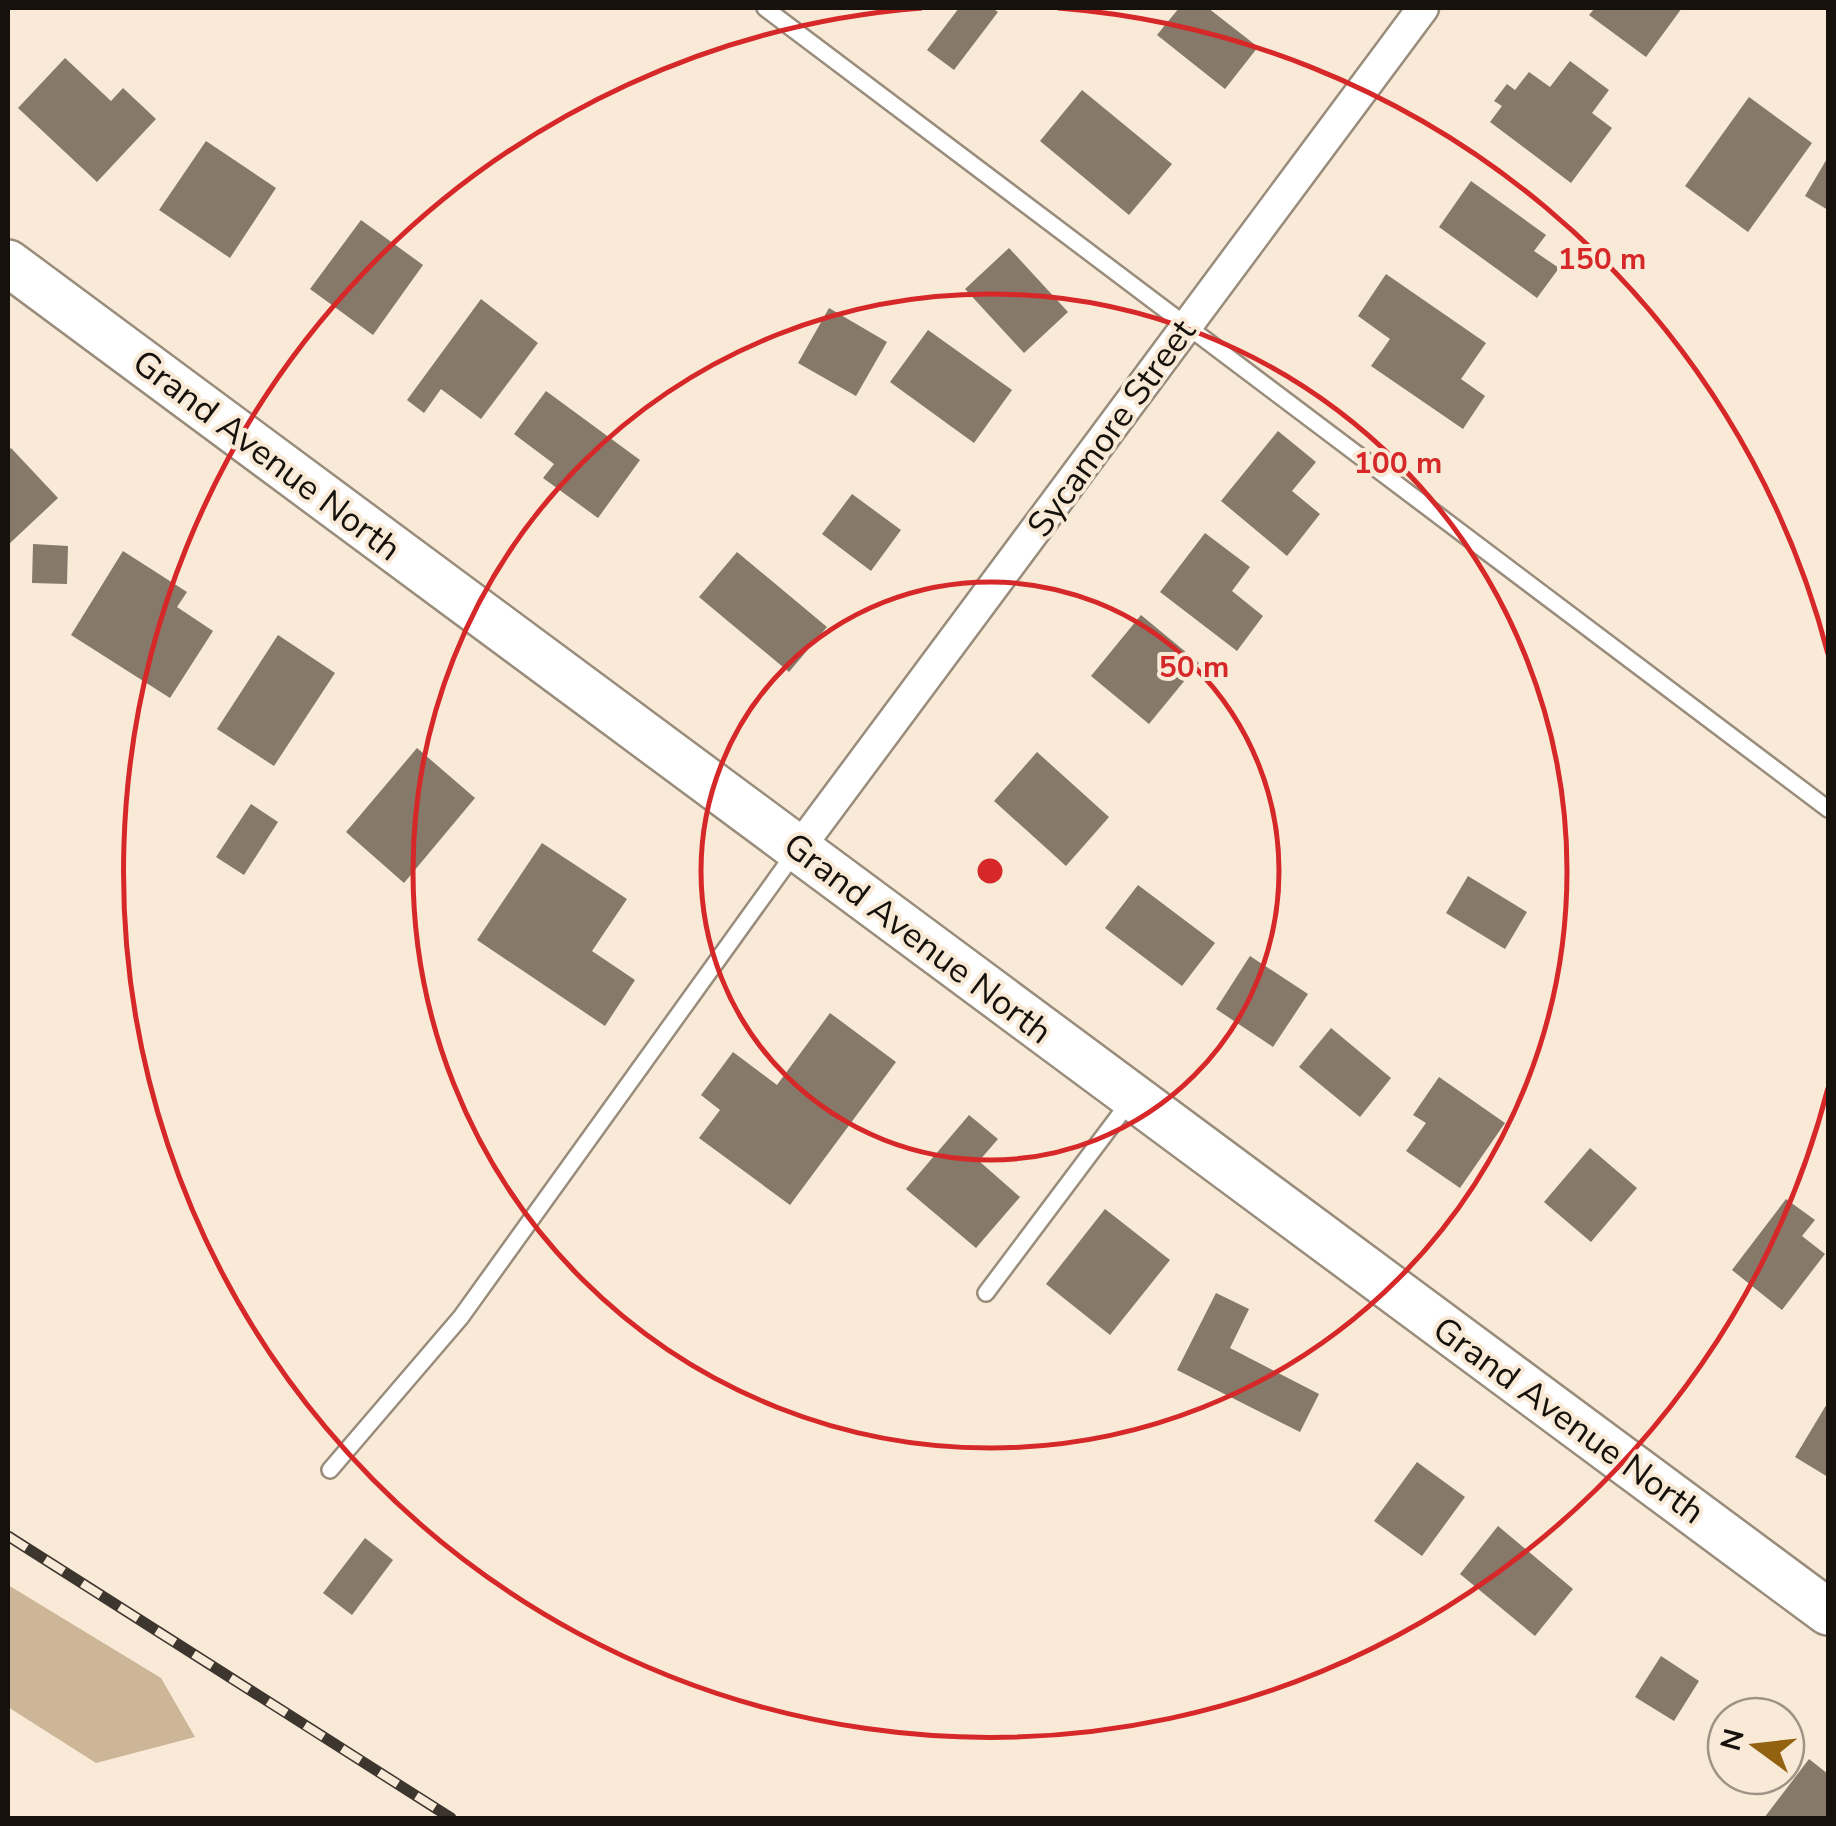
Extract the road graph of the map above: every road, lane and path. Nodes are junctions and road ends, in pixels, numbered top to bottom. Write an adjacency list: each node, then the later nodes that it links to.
1 (765, 8): 4 (lane)
2 (1423, 8): 4 (street, Sycamore Street)
3 (8, 262): 6 (main road, Grand Avenue North)
4 (1188, 325): 5 (lane); 6 (street, Sycamore Street)
5 (1828, 808)
6 (799, 848): 7 (main road, Grand Avenue North); 9 (lane)
7 (1133, 1098): 8 (lane); 10 (main road, Grand Avenue North)
8 (986, 1292)
9 (330, 1470)
10 (1828, 1612)

